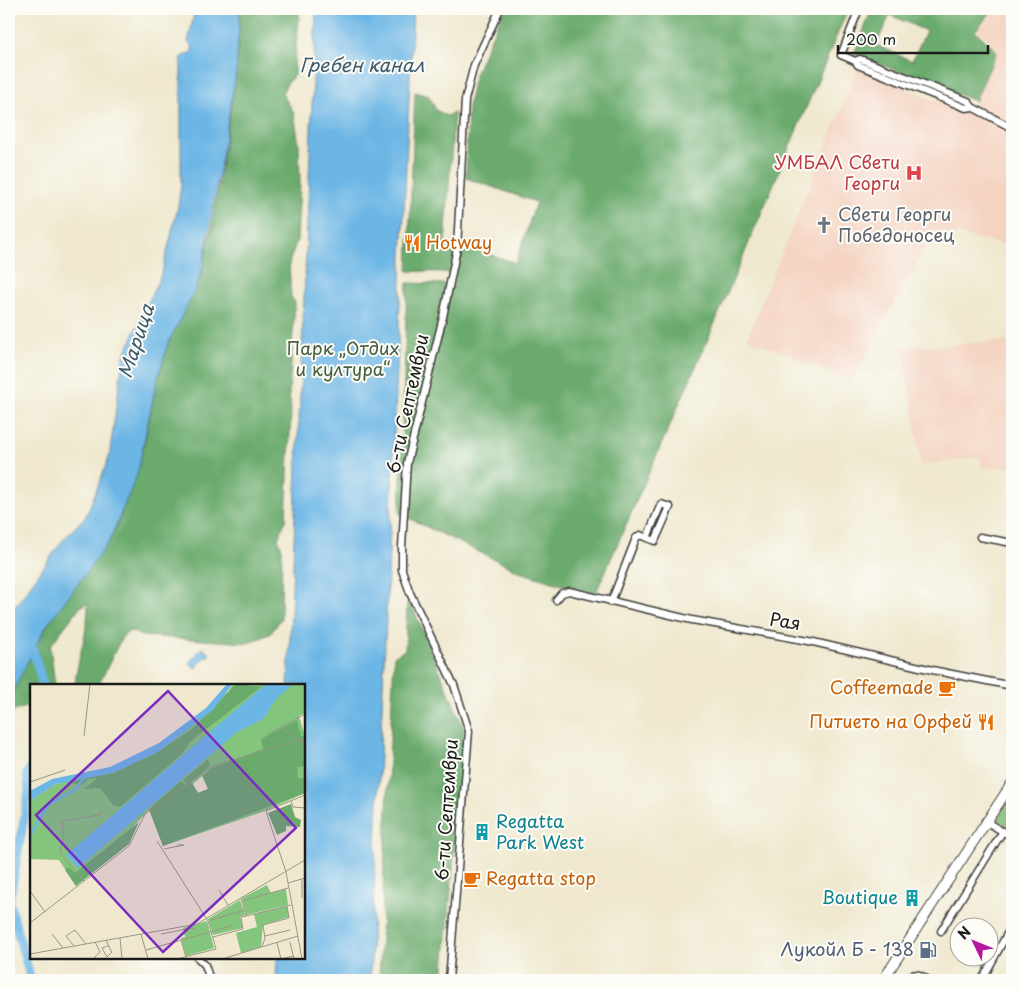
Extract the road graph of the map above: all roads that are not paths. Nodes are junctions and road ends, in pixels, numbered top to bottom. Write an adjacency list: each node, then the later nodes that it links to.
1 (500, 9): 20 (street, 6-ти Септември)
2 (859, 9): 3 (street)
3 (1012, 128)
4 (980, 537): 6 (street)
5 (647, 538): 5 (street); 8 (street)
6 (1012, 543)
7 (556, 600): 8 (street, Рая)
8 (611, 602): 9 (street, Рая)
9 (1012, 686)
10 (1012, 783): 11 (main road)
11 (985, 821): 13 (street); 21 (main road)
12 (1012, 821): 13 (street)
13 (1004, 832): 14 (street); 16 (street)
14 (1012, 837)
15 (1012, 925): 23 (street)
16 (941, 931)
17 (199, 959): 19 (street)
18 (927, 979): 22 (street)
19 (210, 980)
20 (450, 980)
21 (883, 980)
22 (907, 980)
23 (982, 980)

